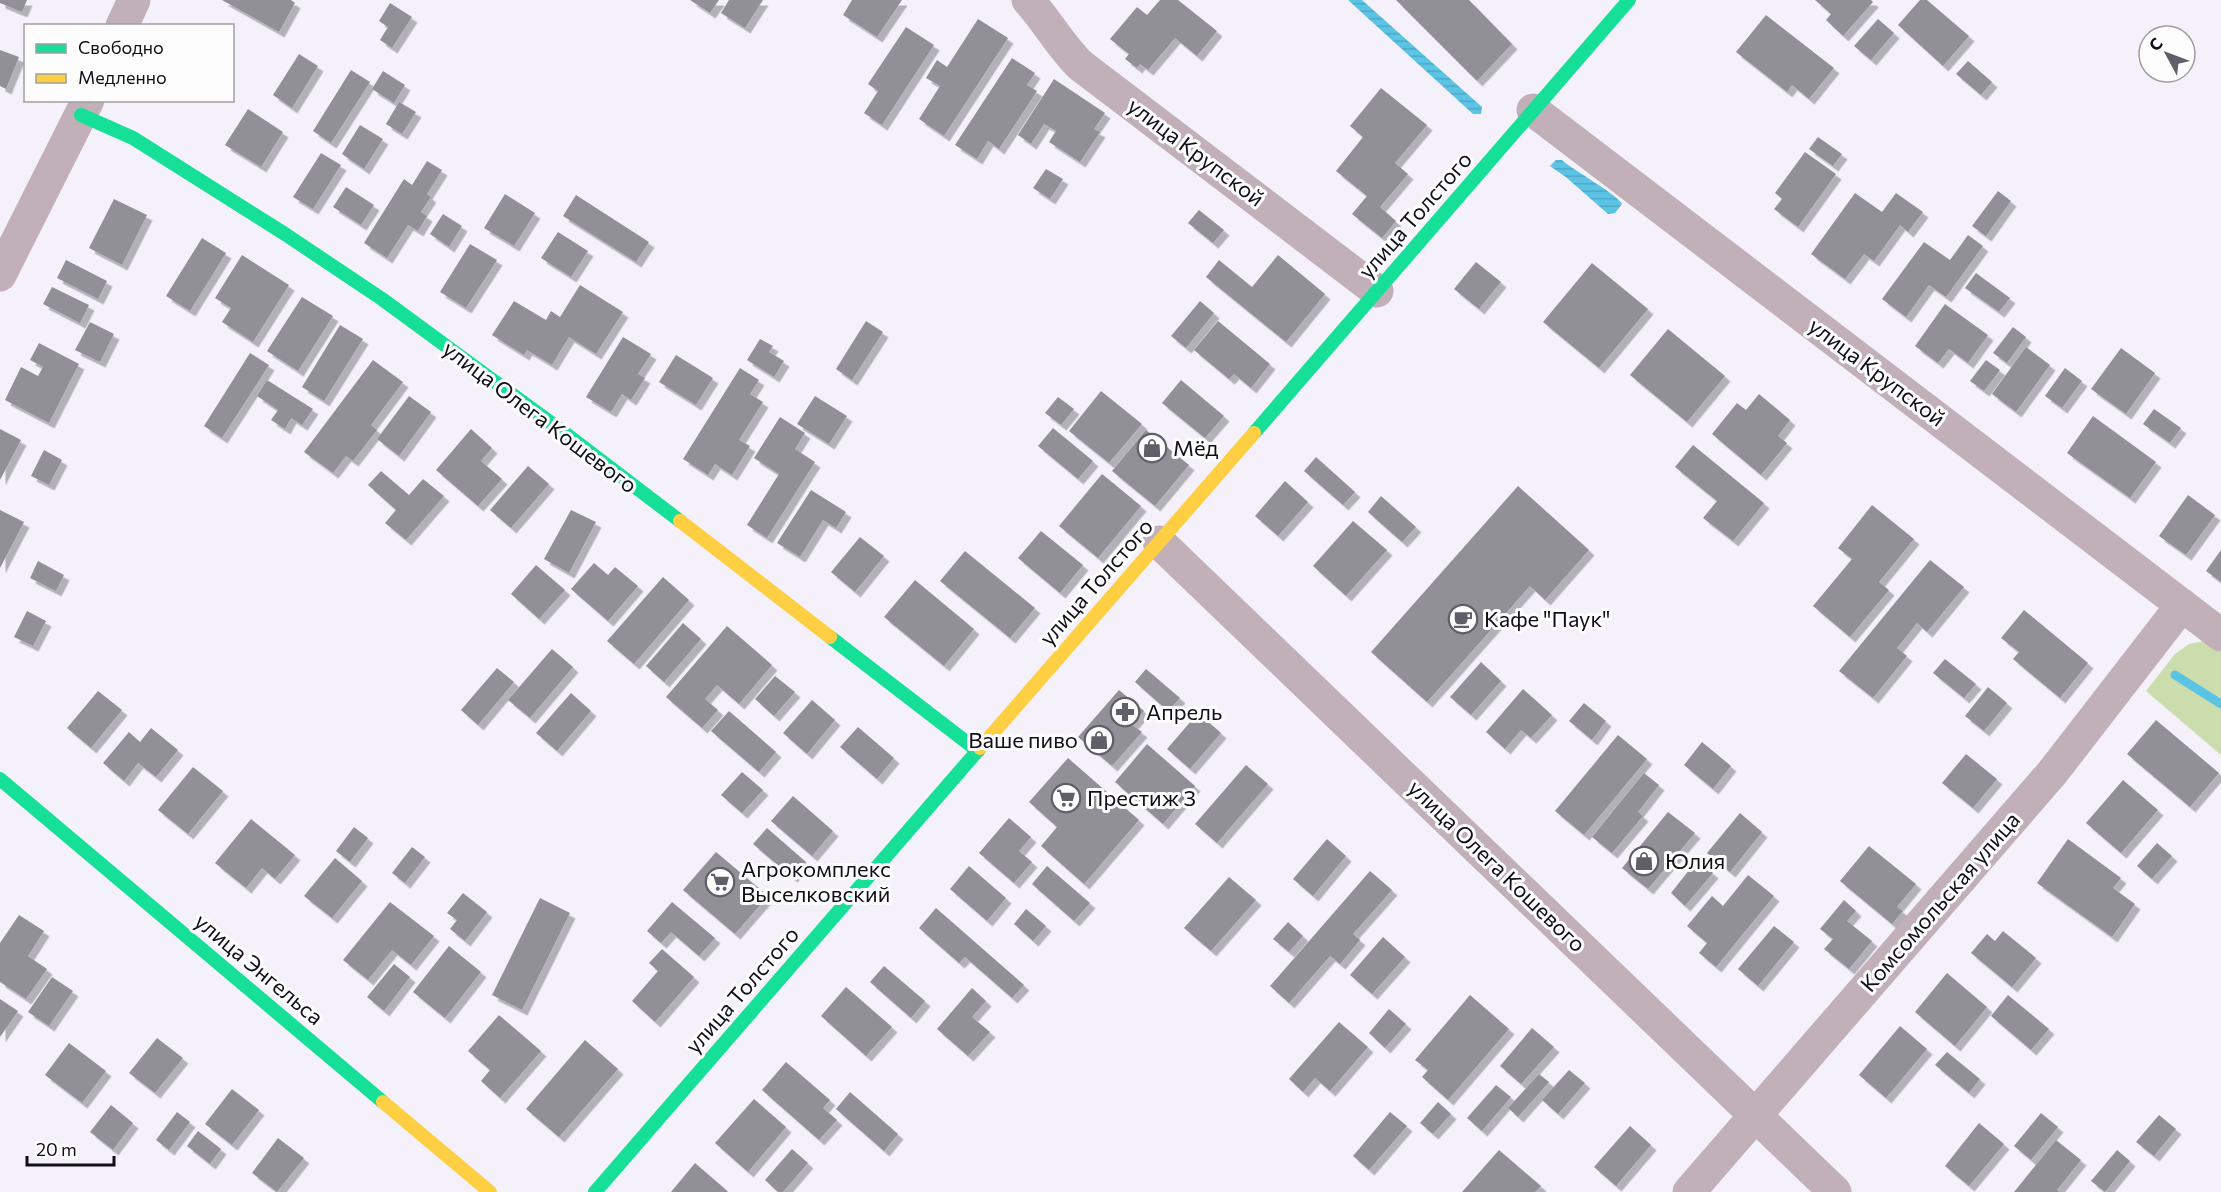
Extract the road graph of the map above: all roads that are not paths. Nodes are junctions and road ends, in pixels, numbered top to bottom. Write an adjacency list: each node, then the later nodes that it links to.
1 (134, 0): 4 (street)
2 (1028, 0): 8 (street, улица Крупской)
3 (1629, 0): 6 (street, улица Толстого)
4 (123, 24)
5 (85, 108): 7 (street); 12 (street, улица Олега Кошевого)
6 (1533, 110): 8 (street, улица Толстого); 10 (street, улица Крупской)
7 (0, 275)
8 (1377, 291): 9 (street, улица Толстого)
9 (1159, 542): 12 (street, улица Толстого); 14 (street, улица Олега Кошевого)
10 (2182, 605): 11 (street, улица Крупской); 14 (street, Комсомольская улица)
11 (2221, 634)
12 (978, 751): 16 (street, улица Толстого)
13 (0, 779): 15 (street, улица Энгельса)
14 (1756, 1115): 17 (street, Комсомольская улица); 18 (street, улица Олега Кошевого)
15 (490, 1192)
16 (595, 1192)
17 (1689, 1192)
18 (1835, 1192)

